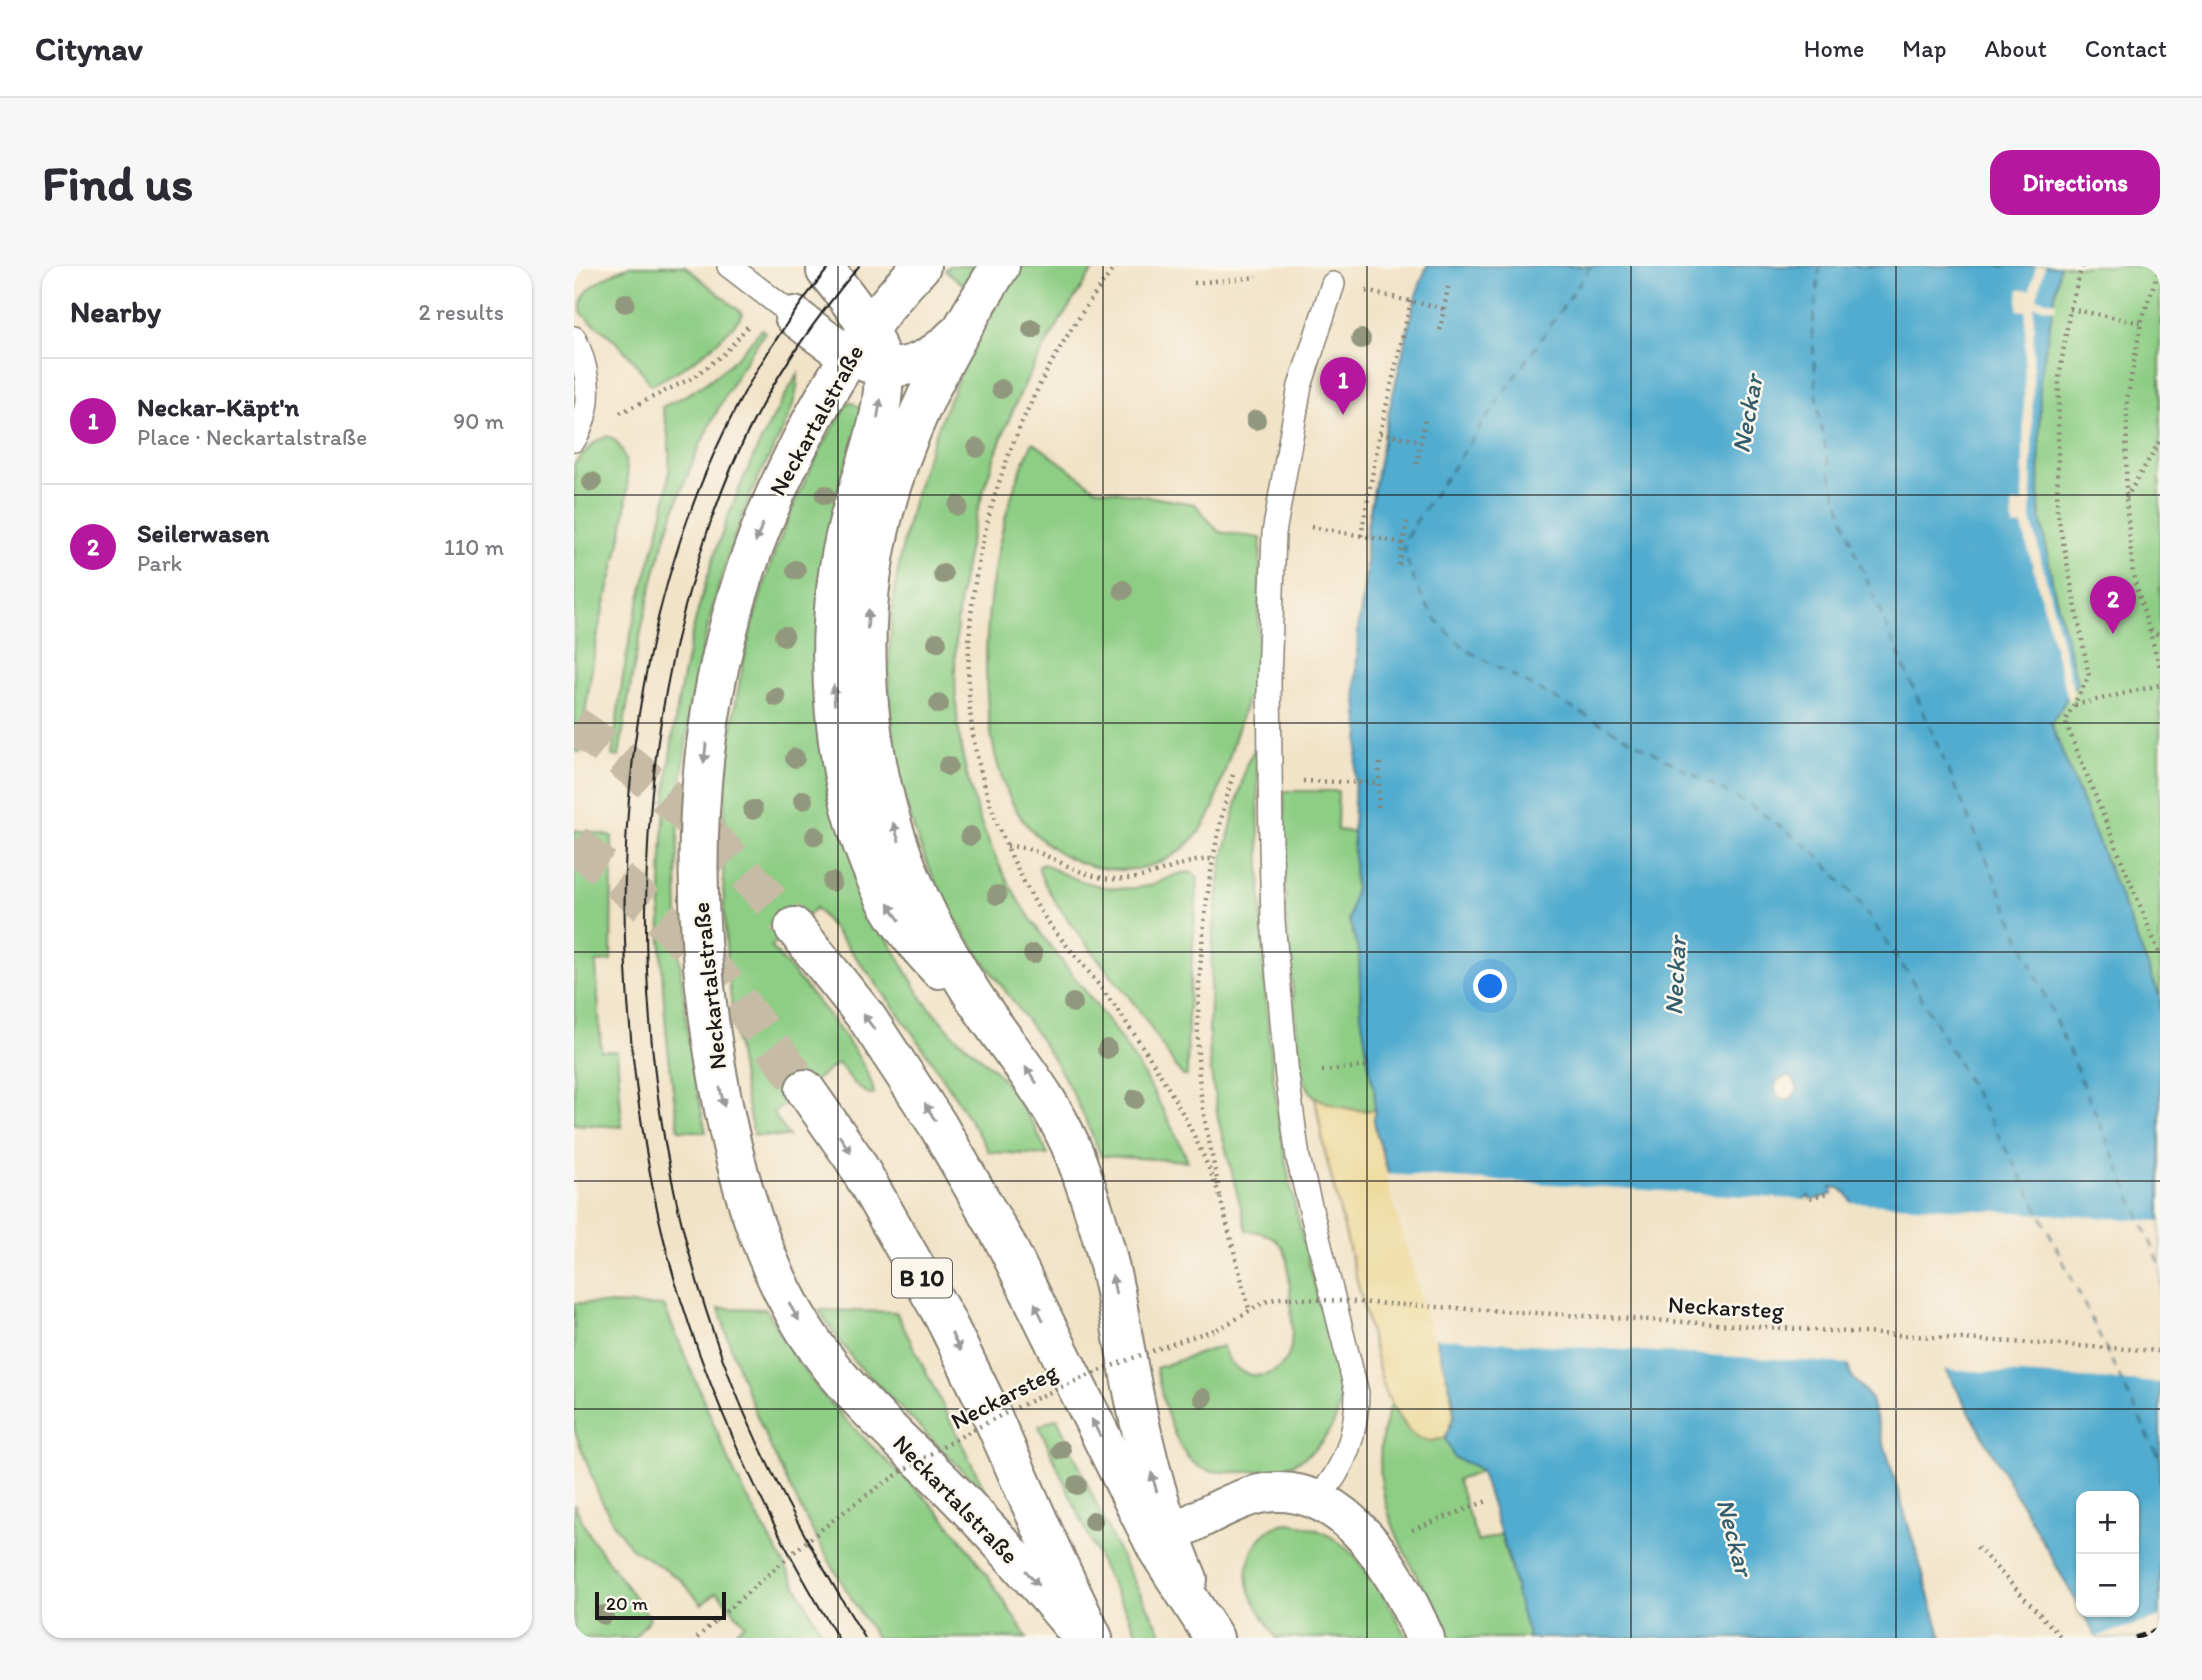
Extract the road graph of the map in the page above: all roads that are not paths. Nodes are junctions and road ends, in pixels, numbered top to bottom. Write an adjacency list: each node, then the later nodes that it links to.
1 (729, 266): 6 (lane)
2 (919, 266): 4 (main road); 9 (main road, Neckartalstraße)
3 (1000, 266): 7 (main road)
4 (822, 269): 9 (main road)
5 (1343, 286): 15 (lane)
6 (802, 322): 9 (main road); 10 (main road)
7 (962, 329): 9 (main road); 13 (main road, one-way to 7)
8 (574, 338): 11 (lane)
9 (866, 350): 10 (main road, Neckartalstraße); 13 (main road, one-way to 9)
10 (808, 426): 17 (main road, Neckartalstraße, one-way to 17)
11 (574, 440)
12 (794, 927): 19 (main road, one-way to 12)
13 (1003, 1037): 16 (main road, one-way to 13)
14 (805, 1089): 18 (main road, B 10, one-way to 18)
15 (1317, 1499): 16 (main road); 20 (main road)
16 (1170, 1534): 19 (main road)
17 (1083, 1638)
18 (1093, 1638)
19 (1214, 1638)
20 (1425, 1638)

